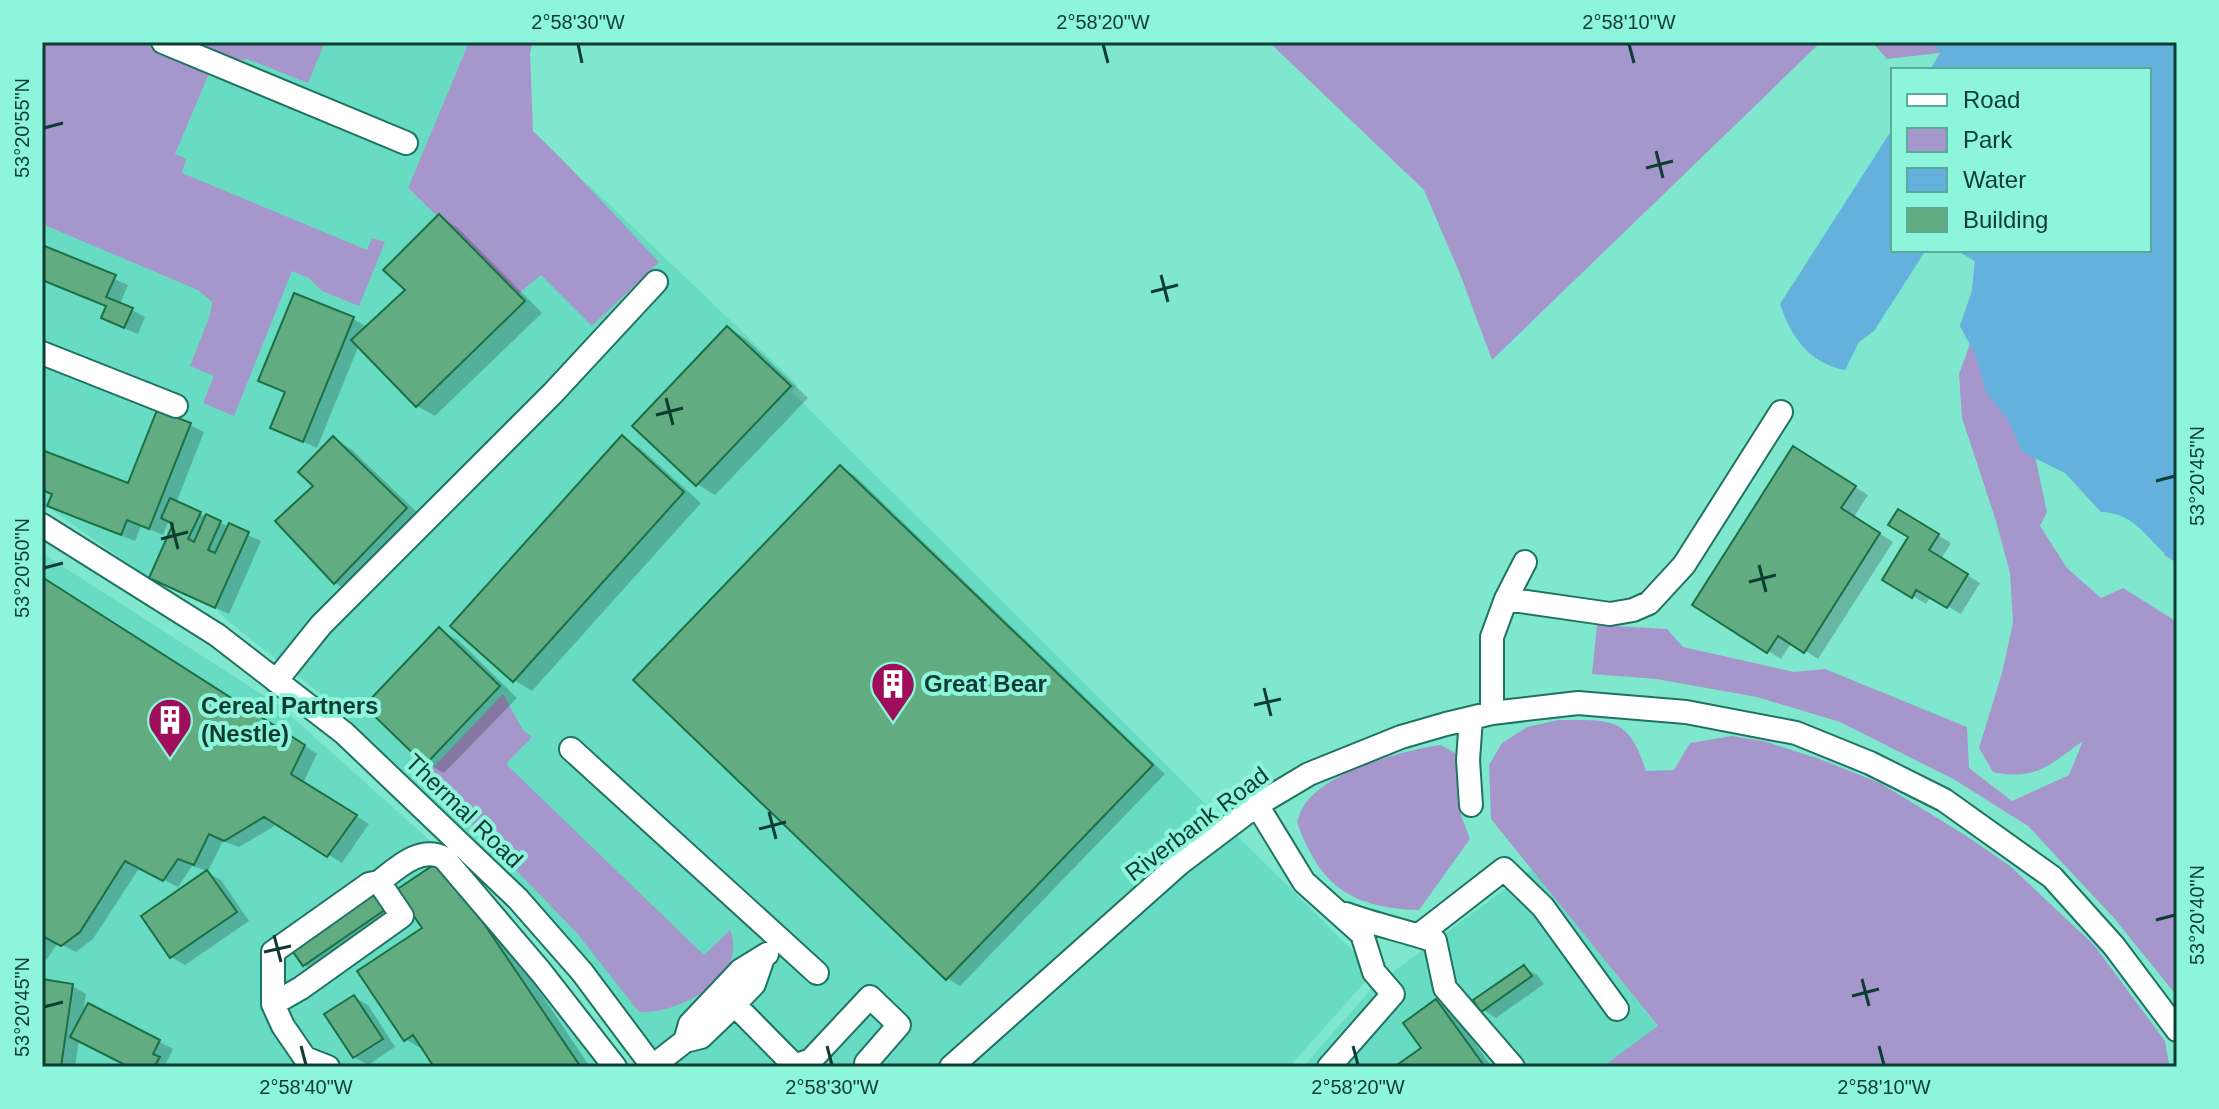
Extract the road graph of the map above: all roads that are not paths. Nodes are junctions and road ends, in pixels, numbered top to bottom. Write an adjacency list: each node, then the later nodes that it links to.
1 (163, 42): 2 (street)
2 (406, 143)
3 (656, 282): 10 (street)
4 (42, 353): 5 (street)
5 (176, 406)
6 (1781, 412): 9 (street)
7 (42, 525): 10 (street, Thermal Road)
8 (1525, 562): 9 (street)
9 (1506, 599): 11 (street)
10 (276, 681): 27 (street, Thermal Road)
11 (1481, 715): 13 (street, Riverbank Road); 14 (street); 23 (street, Riverbank Road)
12 (571, 749): 18 (street)
13 (1257, 805): 16 (street); 28 (street, Riverbank Road)
14 (1471, 805)
15 (379, 882): 21 (street); 21 (street); 26 (street)
16 (1334, 909): 17 (street); 29 (street)
17 (1419, 935): 22 (street); 30 (street)
18 (781, 939): 19 (street); 20 (street)
19 (817, 973)
20 (728, 998): 24 (street); 27 (street)
21 (273, 1004): 25 (street)
22 (1617, 1009)
23 (2177, 1030)
24 (866, 1063)
25 (328, 1067)
26 (615, 1067)
27 (653, 1067)
28 (951, 1067)
29 (1329, 1067)
30 (1513, 1067)

